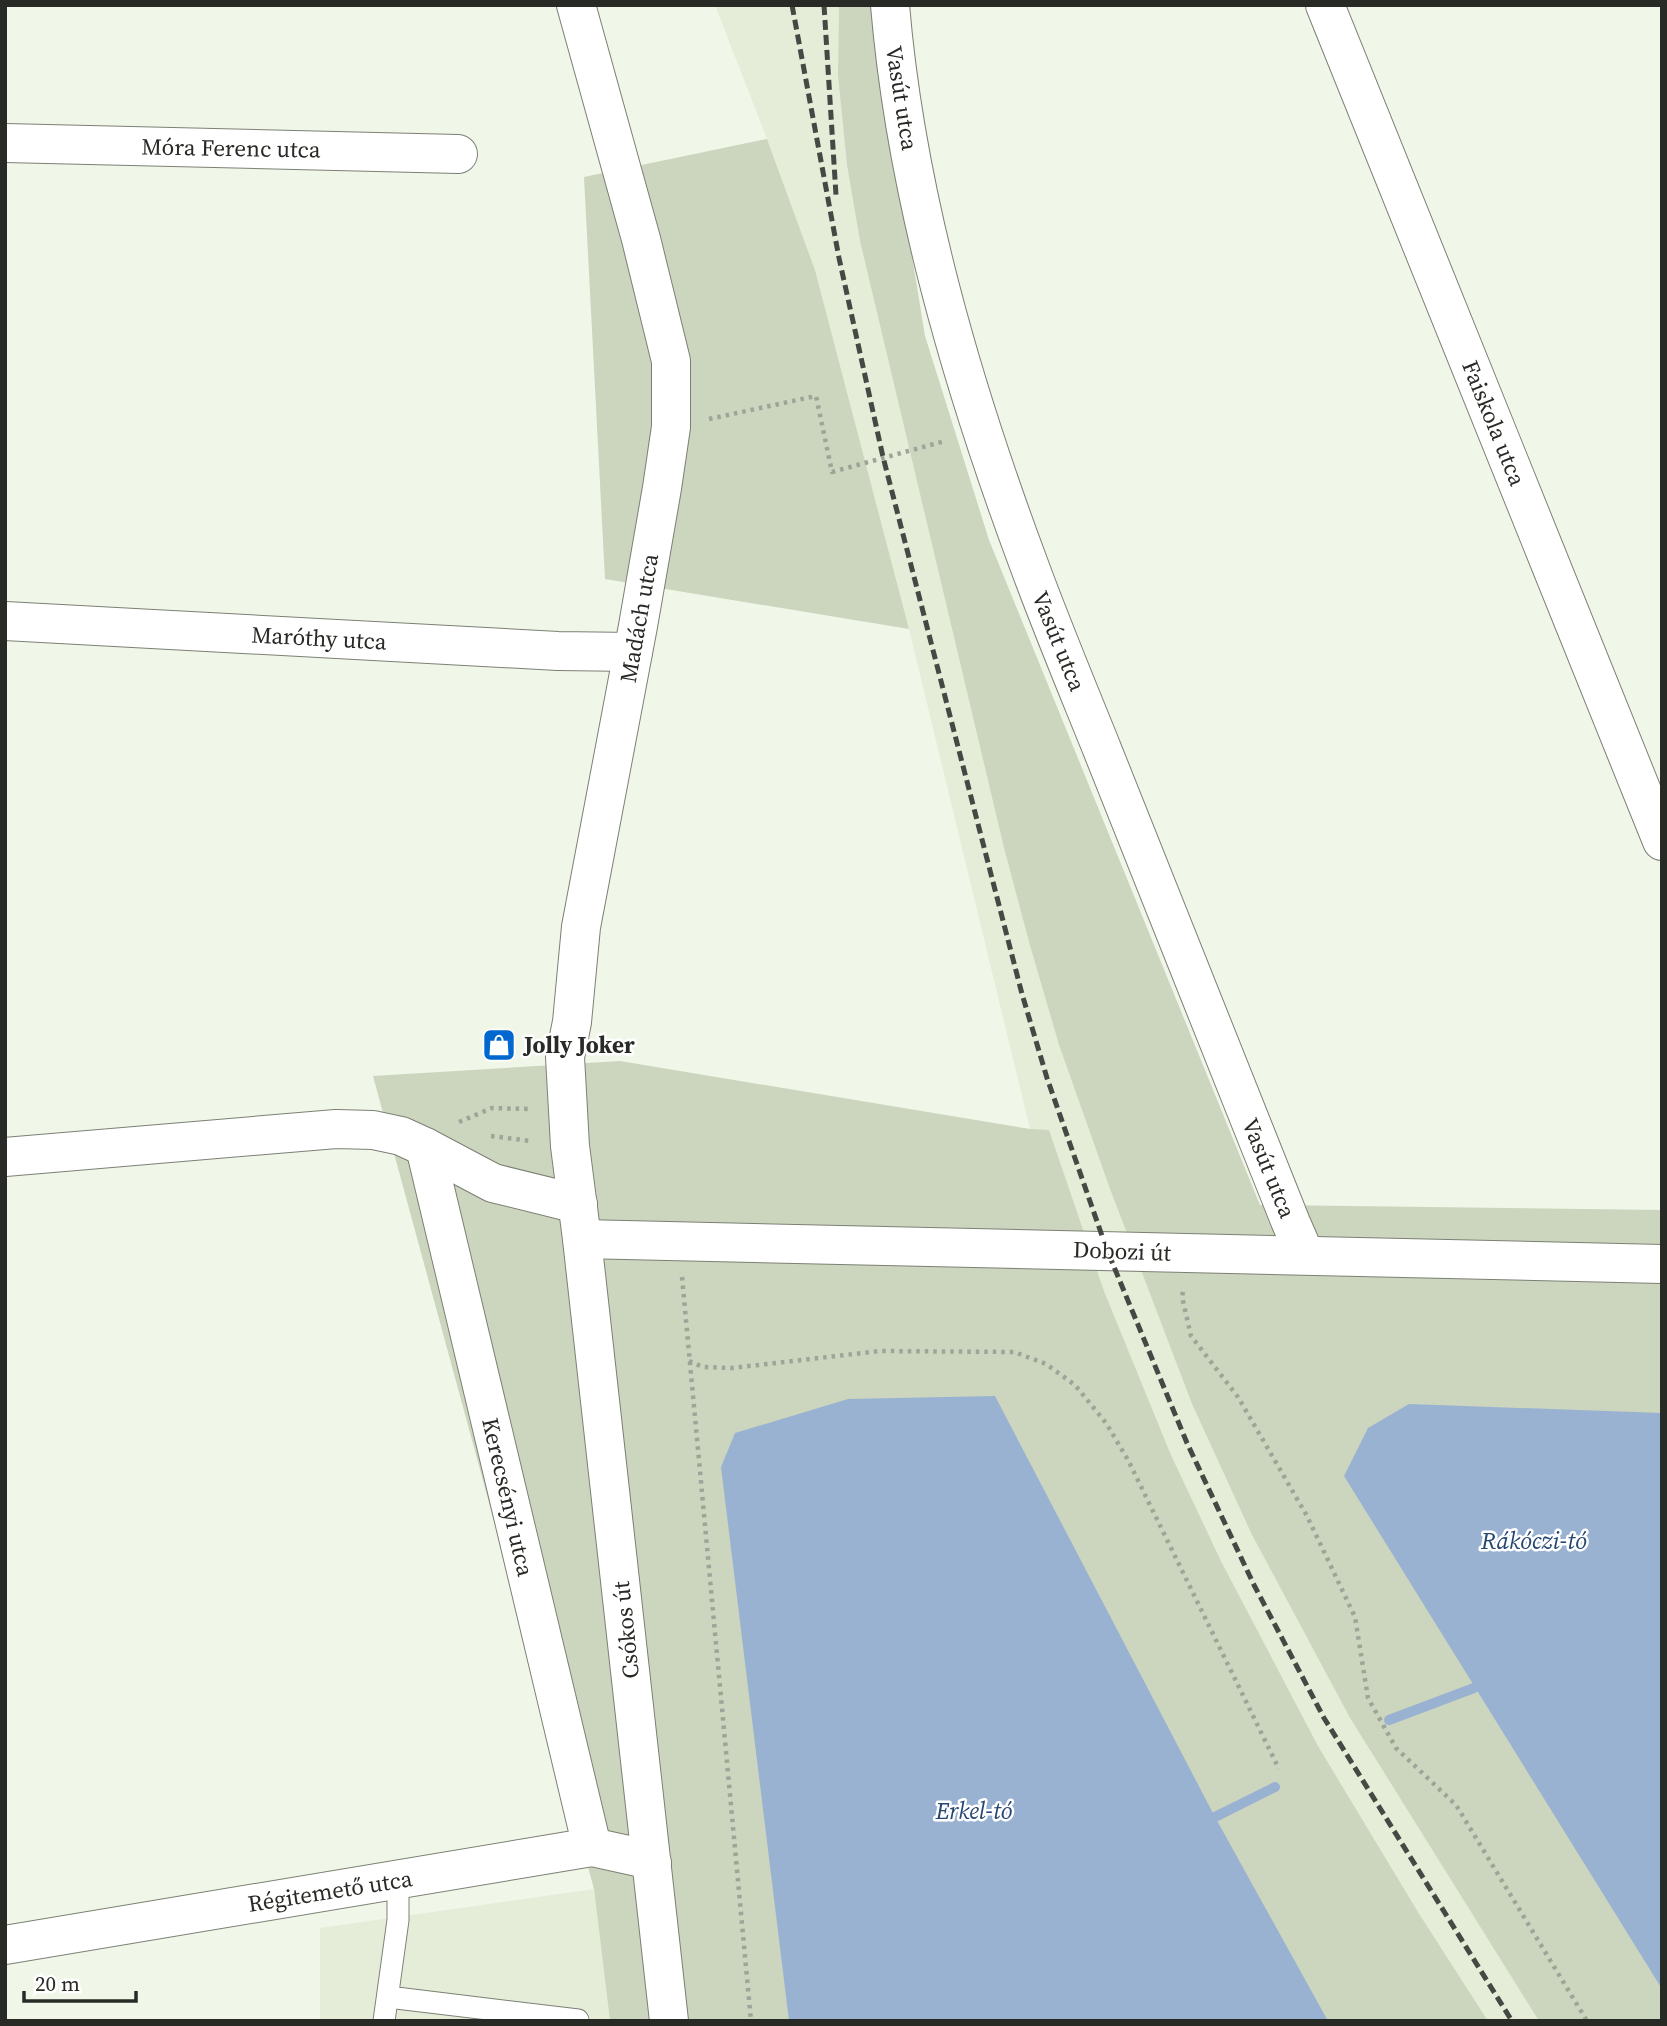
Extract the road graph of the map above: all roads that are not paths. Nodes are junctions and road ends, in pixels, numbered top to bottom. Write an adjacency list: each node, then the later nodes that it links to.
1 (576, 5): 7 (street, Madách utca)
2 (890, 5): 12 (street, Vasút utca)
3 (1325, 5): 8 (street, Faiskola utca)
4 (5, 143): 5 (street, Móra Ferenc utca)
5 (458, 154)
6 (5, 621): 7 (street, Maróthy utca)
7 (633, 652): 11 (street, Madách utca)
8 (1662, 842)
9 (425, 1147): 10 (street); 11 (street); 14 (street, Kerecsényi utca)
10 (5, 1157)
11 (580, 1222): 12 (street, Dobozi út); 15 (street, Csókos út)
12 (1305, 1255): 13 (street, Dobozi út)
13 (1662, 1264)
14 (592, 1847): 15 (street, Régitemető utca); 16 (street, Régitemető utca)
15 (652, 1863): 21 (street, Csókos út)
16 (398, 1880): 17 (street, Régitemető utca); 18 (lane)
17 (5, 1945)
18 (388, 1997): 19 (lane); 20 (lane)
19 (578, 2020)
20 (384, 2021)
21 (669, 2021)

